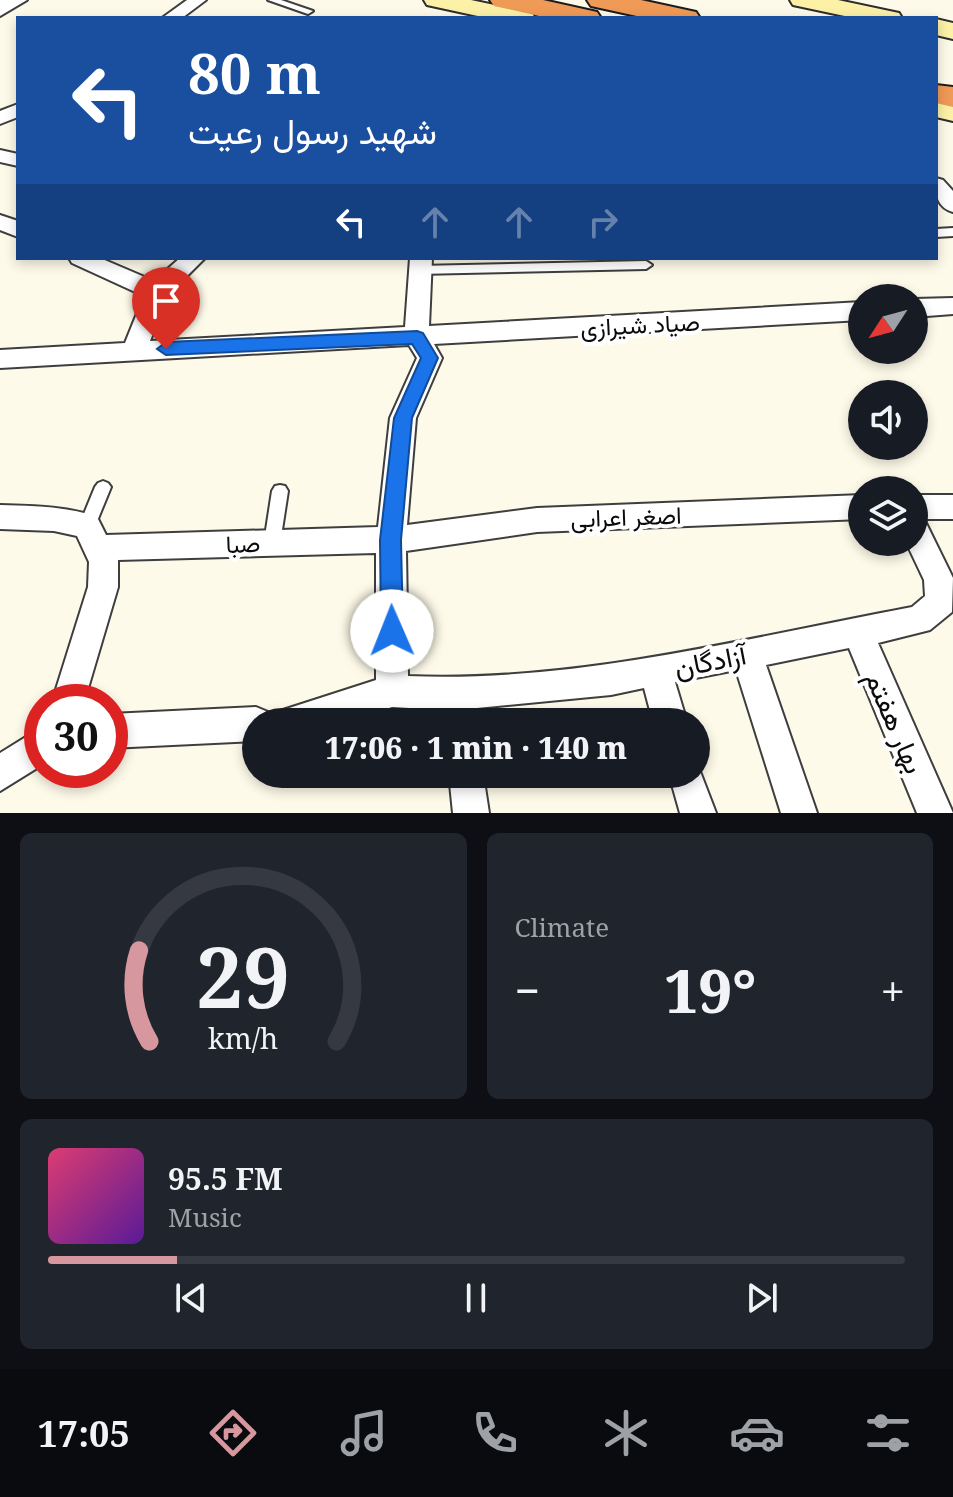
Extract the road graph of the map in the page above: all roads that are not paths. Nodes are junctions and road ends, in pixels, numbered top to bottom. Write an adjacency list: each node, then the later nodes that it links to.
1 (16, 0): 8 (street)
2 (198, 0): 10 (street)
3 (272, 0): 9 (lane)
4 (436, 0): 11 (main road)
5 (504, 0): 12 (highway)
6 (601, 0): 13 (highway)
7 (802, 0): 14 (main road)
8 (0, 9)
9 (308, 11)
10 (173, 16)
11 (513, 16)
12 (578, 16)
13 (677, 16)
14 (880, 16)
15 (938, 187): 16 (street)
16 (953, 205)
17 (85, 260): 21 (street)
18 (192, 260): 21 (street)
19 (419, 264): 20 (lane); 25 (street)
20 (646, 265)
21 (157, 292): 26 (street)
22 (953, 306): 23 (street)
23 (928, 307)
24 (848, 312): 25 (street, صیاد شیرازی)
25 (417, 337): 26 (street, صیاد شیرازی); 35 (street)
26 (134, 350): 27 (street, صیاد شیرازی)
27 (0, 359)
28 (103, 487): 34 (lane)
29 (280, 491): 36 (lane)
30 (928, 507): 31 (street)
31 (953, 507)
32 (848, 508): 35 (street, اصغر اعرابی)
33 (0, 517): 34 (street, صبا)
34 (91, 537): 36 (street, صبا); 41 (street)
35 (391, 540): 36 (street, صبا); 42 (street)
36 (272, 543)
37 (927, 556): 38 (street, آزادگان)
38 (858, 632): 39 (street, آزادگان); 55 (street, بهار هفتم)
39 (746, 653): 40 (street, آزادگان); 54 (street)
40 (655, 670): 44 (street, آزادگان); 45 (street)
41 (73, 684)
42 (392, 691): 43 (street); 44 (street, آزادگان)
43 (339, 708)
44 (460, 708)
45 (666, 708)
46 (242, 725): 47 (street)
47 (128, 730)
48 (24, 757): 49 (street)
49 (0, 774)
50 (468, 788): 52 (street)
51 (690, 788): 53 (street)
52 (471, 813)
53 (698, 813)
54 (799, 813)
55 (935, 813)

